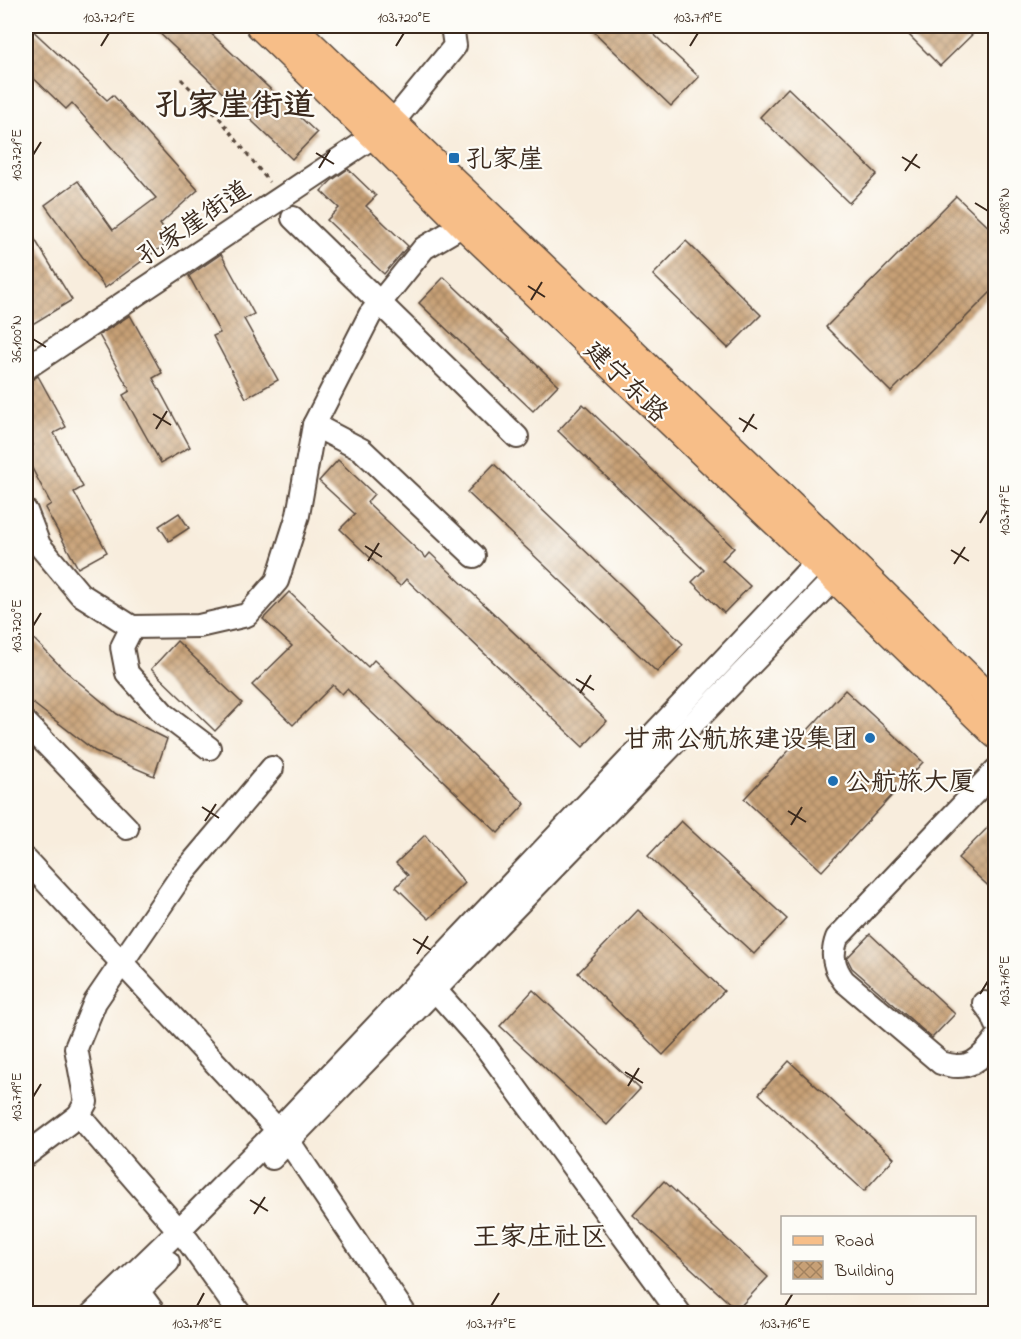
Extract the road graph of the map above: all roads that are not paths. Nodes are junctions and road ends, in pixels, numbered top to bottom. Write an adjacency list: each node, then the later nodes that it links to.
1 (260, 26): 4 (main road, 建宁东路)
2 (292, 26): 4 (main road, 建宁东路)
3 (452, 26): 4 (street, 孔家崖街道)
4 (383, 129): 6 (main road, 建宁东路); 8 (street, 孔家崖街道); 13 (main road, 建宁东路)
5 (293, 219): 7 (street)
6 (463, 225): 7 (street); 13 (main road, 建宁东路)
7 (380, 303): 9 (street); 10 (street)
8 (26, 368)
9 (314, 425): 12 (street); 14 (street)
10 (518, 437)
11 (26, 511): 14 (street)
12 (474, 556)
13 (834, 561): 15 (main road, 建宁东路); 17 (main road, 建宁东路); 24 (street); 27 (street)
14 (132, 627): 18 (street)
15 (996, 704)
16 (26, 723): 21 (street)
17 (996, 735)
18 (210, 748)
19 (272, 768): 23 (street)
20 (996, 770): 25 (street)
21 (127, 828)
22 (26, 860): 23 (street)
23 (123, 963): 26 (street); 27 (street)
24 (435, 990): 27 (street); 36 (street)
25 (996, 1039)
26 (79, 1115): 28 (street); 29 (street)
27 (284, 1136): 29 (street); 35 (street)
28 (27, 1152)
29 (184, 1236): 30 (street); 31 (street); 34 (street)
30 (138, 1291): 32 (street); 33 (street)
31 (92, 1314)
32 (119, 1314)
33 (155, 1314)
34 (240, 1314)
35 (405, 1314)
36 (680, 1314)

